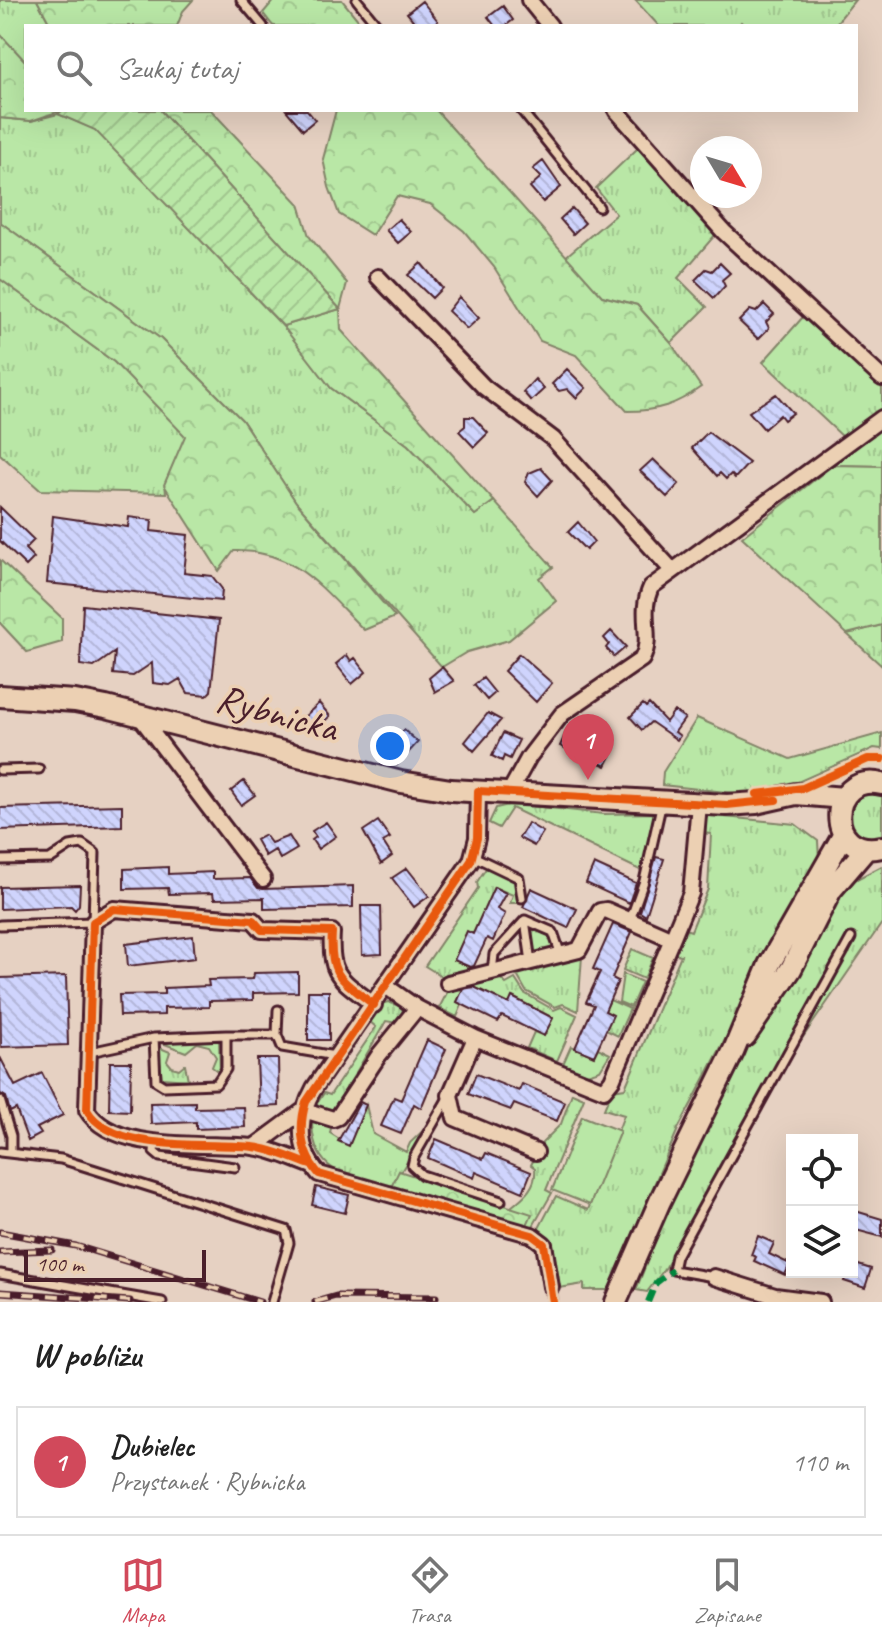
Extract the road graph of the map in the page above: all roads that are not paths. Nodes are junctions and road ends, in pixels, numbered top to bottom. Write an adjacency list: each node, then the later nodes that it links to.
1 (241, 0): 4 (lane)
2 (357, 0): 5 (lane)
3 (529, 0): 6 (street)
4 (261, 24)
5 (376, 24)
6 (545, 24)
7 (523, 112): 9 (lane)
8 (618, 112): 11 (street)
9 (599, 207)
10 (378, 277): 13 (street)
11 (882, 378)
12 (882, 418): 13 (street)
13 (671, 569): 20 (street)
14 (0, 696): 15 (street, Rybnicka)
15 (137, 714): 19 (street, Rybnicka); 29 (street)
16 (39, 769): 17 (lane)
17 (0, 770)
18 (880, 781): 21 (street)
19 (478, 791): 20 (street, Rybnicka); 27 (street)
20 (509, 793): 23 (street, Rybnicka)
21 (844, 798): 22 (street, Rybnicka); 25 (street)
22 (776, 800): 24 (street, Rybnicka); 25 (street, Rybnicka)
23 (662, 802): 24 (street, Rybnicka); 32 (lane)
24 (699, 804): 36 (street)
25 (841, 827): 26 (street, Rybnicka); 49 (street)
26 (874, 848): 49 (street)
27 (473, 856): 30 (lane); 41 (street)
28 (0, 860): 33 (lane)
29 (263, 879)
30 (522, 898)
31 (525, 920): 37 (lane); 38 (lane); 39 (lane)
32 (630, 920): 36 (street); 37 (street)
33 (93, 922): 34 (lane); 42 (street); 50 (street)
34 (0, 925)
35 (851, 938): 64 (lane)
36 (672, 939): 48 (street)
37 (561, 955): 38 (street)
38 (531, 962): 39 (street)
39 (492, 972): 40 (street)
40 (448, 983)
41 (387, 987): 42 (street); 43 (street)
42 (374, 1005): 51 (street)
43 (417, 1008): 48 (street); 54 (street)
44 (278, 1010): 46 (lane)
45 (226, 1035): 46 (lane); 47 (lane); 47 (lane)
46 (277, 1035): 51 (lane)
47 (154, 1038): 50 (lane)
48 (475, 1038): 52 (street)
49 (734, 1050): 68 (street)
50 (88, 1053): 55 (street)
51 (337, 1056): 54 (street)
52 (450, 1095): 58 (street); 62 (lane)
53 (0, 1100): 59 (lane)
54 (304, 1110): 56 (street); 60 (street)
55 (155, 1142): 56 (street); 61 (lane)
56 (254, 1147): 60 (street)
57 (0, 1152): 59 (lane)
58 (536, 1152)
59 (11, 1153): 67 (lane)
60 (313, 1166): 65 (street)
61 (235, 1167)
62 (501, 1201)
63 (0, 1274): 66 (lane)
64 (714, 1277): 69 (street)
65 (551, 1287)
66 (162, 1302)
67 (272, 1302)
68 (616, 1302)
69 (821, 1302)

